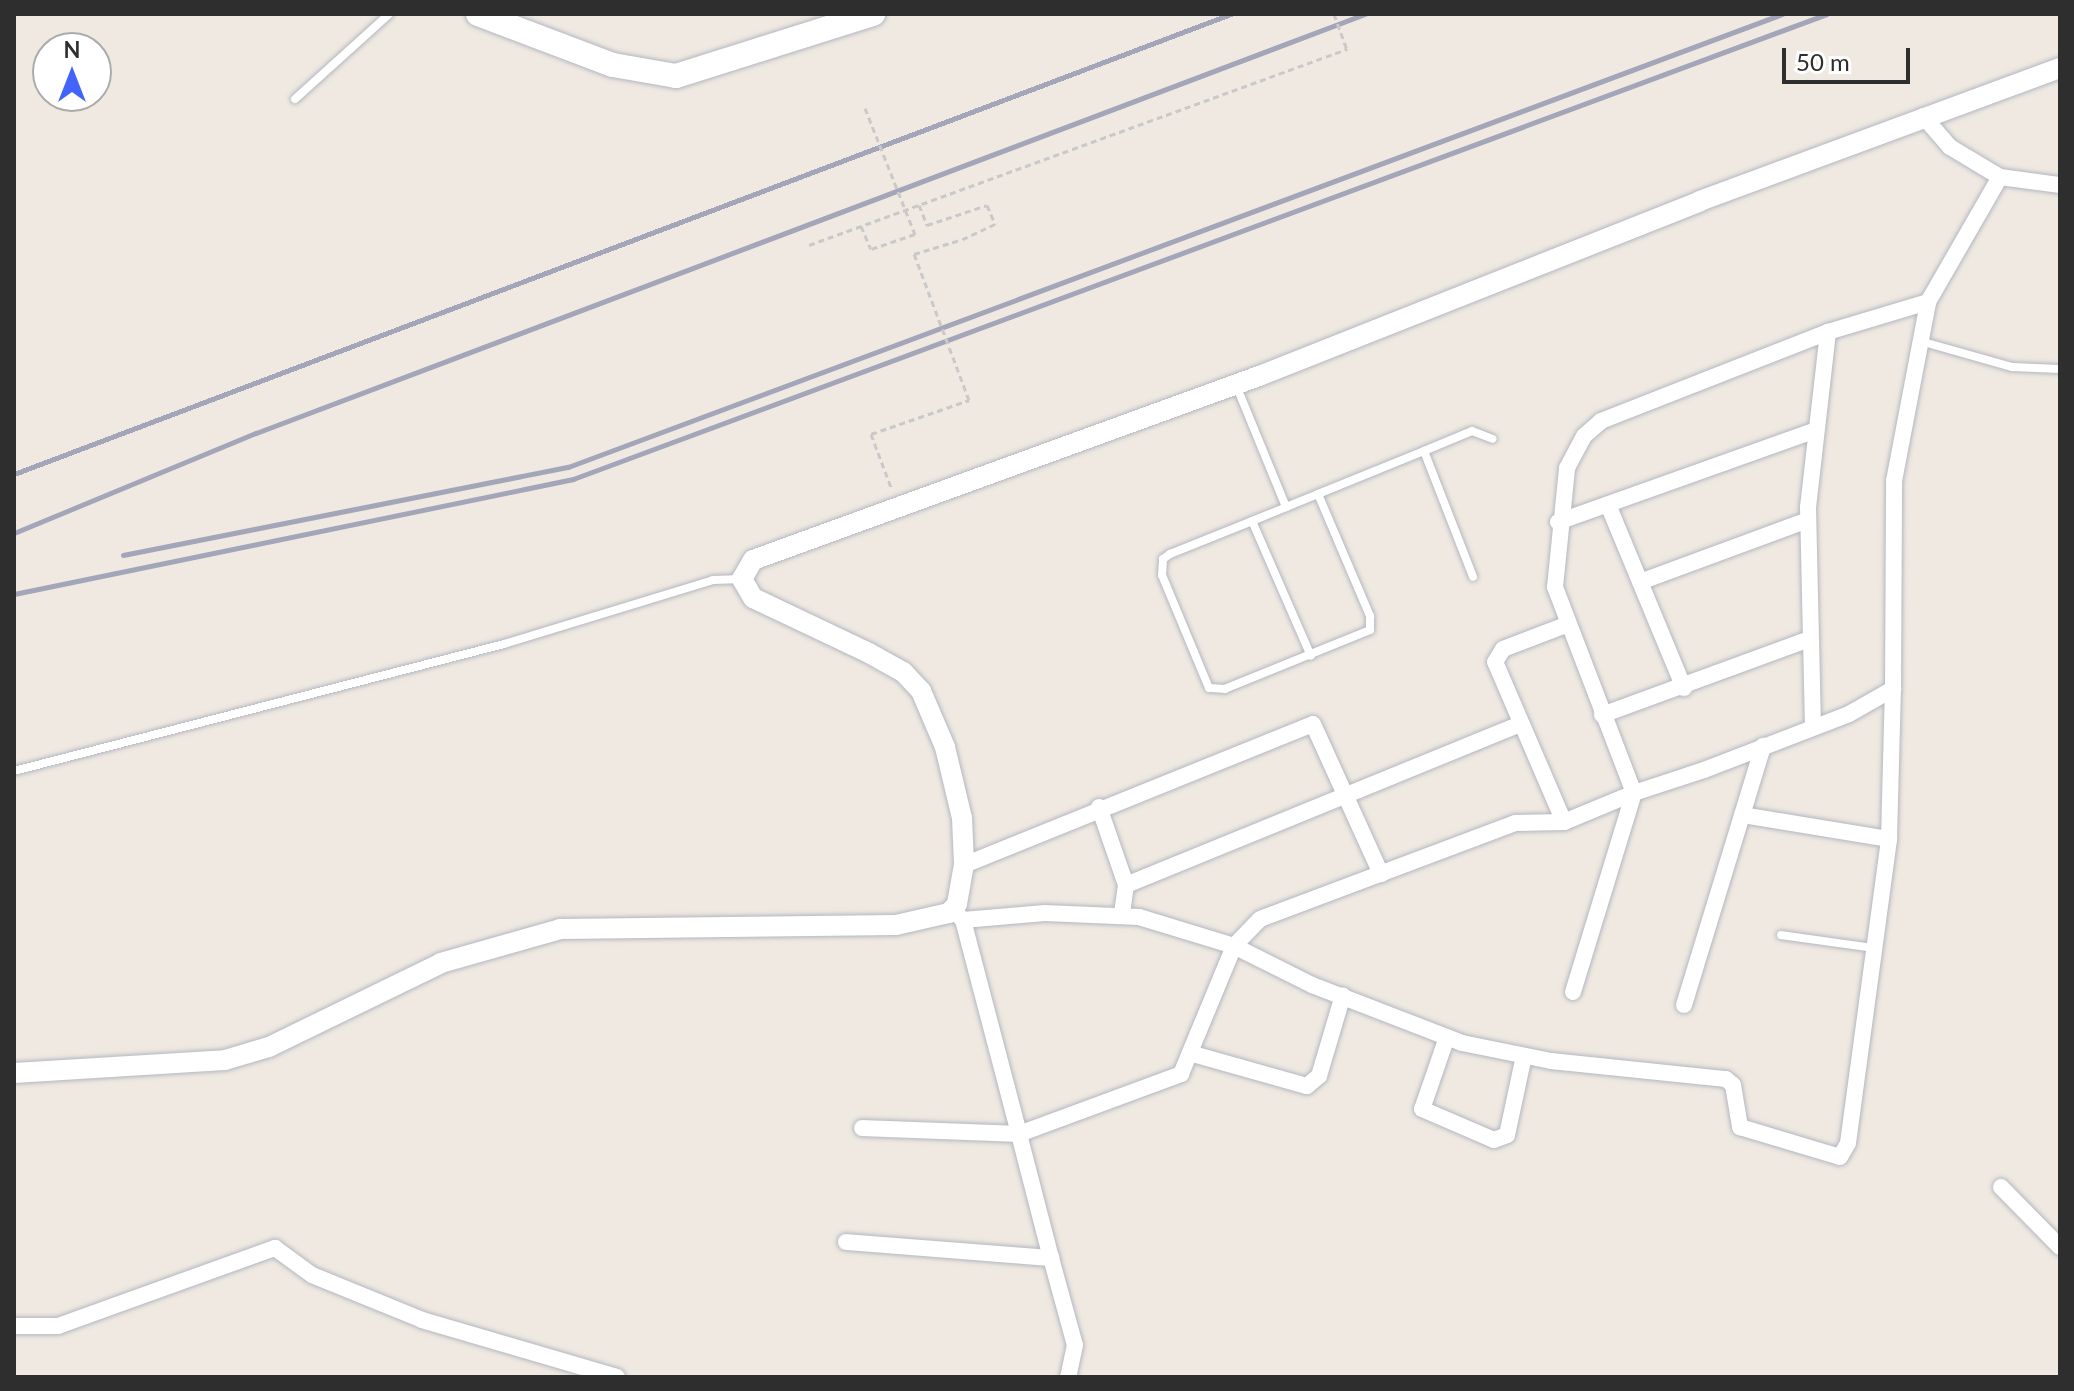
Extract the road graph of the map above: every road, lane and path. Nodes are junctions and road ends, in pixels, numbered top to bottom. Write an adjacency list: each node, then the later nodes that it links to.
1 (389, 14): 6 (lane)
2 (478, 14): 3 (main road)
3 (873, 14)
4 (1334, 14): 11 (path, bridge)
5 (2060, 68): 8 (street)
6 (295, 99)
7 (865, 108): 12 (path, bridge)
8 (1923, 116): 9 (street); 18 (street)
9 (2000, 177): 10 (street); 14 (street)
10 (2060, 185)
11 (919, 205): 12 (path); 25 (path, bridge)
12 (861, 226): 13 (path)
13 (809, 245)
14 (1928, 302): 15 (street); 16 (street)
15 (1828, 332): 19 (street); 28 (street)
16 (1919, 340): 17 (lane); 36 (street)
17 (2060, 369)
18 (1235, 384): 23 (lane); 25 (street)
19 (1816, 430): 24 (street); 26 (street)
20 (1493, 439): 21 (lane)
21 (1424, 451): 22 (lane); 29 (lane)
22 (1318, 494): 23 (lane); 34 (lane)
23 (1286, 507): 27 (lane)
24 (1609, 507): 28 (street); 31 (street)
25 (898, 508): 30 (street)
26 (1808, 520): 31 (street); 33 (street)
27 (1252, 521): 34 (lane); 34 (lane)
28 (1558, 522): 32 (street)
29 (1473, 577)
30 (742, 579): 41 (lane); 48 (street)
31 (1640, 582): 35 (street)
32 (1568, 624): 37 (street); 38 (street)
33 (1807, 640): 35 (street); 39 (street)
34 (1311, 656)
35 (1684, 688): 37 (street)
36 (1893, 689): 39 (street); 47 (street)
37 (1602, 715): 42 (street)
38 (1521, 724): 43 (street); 46 (street)
39 (1813, 727): 40 (street)
40 (1763, 746): 42 (street); 45 (street)
41 (14, 771)
42 (1634, 793): 46 (street); 56 (street)
43 (1345, 796): 44 (street); 49 (street); 50 (street)
44 (1099, 807): 48 (street); 50 (street)
45 (1742, 815): 47 (street); 58 (street)
46 (1564, 822): 49 (street)
47 (1889, 839): 55 (street)
48 (964, 865): 51 (street)
49 (1381, 874): 54 (street)
50 (1126, 885): 52 (street)
51 (958, 914): 52 (street); 62 (street); 64 (street)
52 (1122, 915): 54 (street)
53 (1781, 935): 55 (lane)
54 (1234, 946): 57 (street); 60 (street)
55 (1874, 948): 61 (street)
56 (1573, 992)
57 (1343, 995): 59 (street); 60 (street)
58 (1684, 1005)
59 (1447, 1037): 61 (street); 61 (street)
60 (1193, 1054): 64 (street)
61 (1524, 1056)
62 (14, 1073)
63 (862, 1128): 64 (street)
64 (1019, 1134): 68 (street)
65 (2001, 1187): 67 (street)
66 (846, 1242): 68 (street)
67 (2060, 1247)
68 (1051, 1258): 71 (street)
69 (14, 1326): 70 (street)
70 (617, 1377)
71 (1068, 1377)

